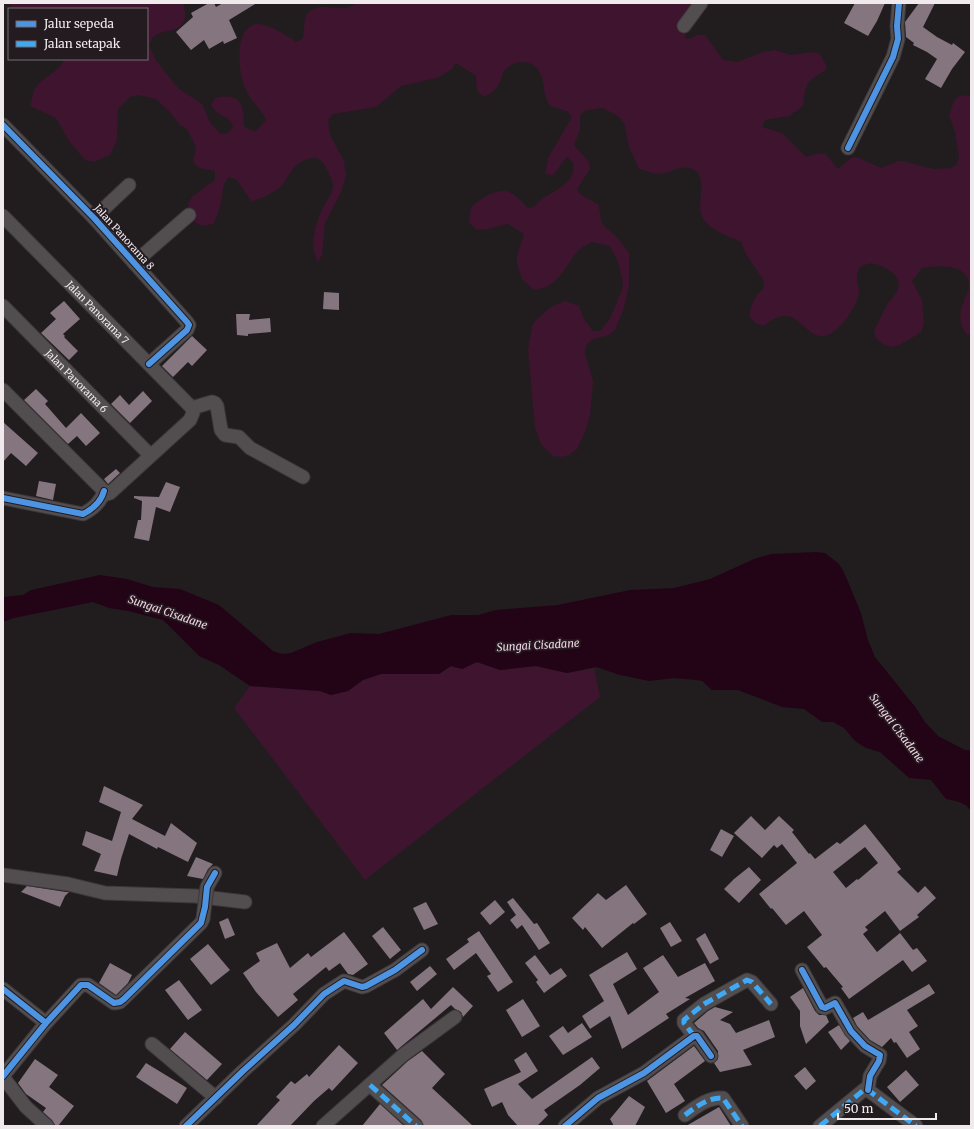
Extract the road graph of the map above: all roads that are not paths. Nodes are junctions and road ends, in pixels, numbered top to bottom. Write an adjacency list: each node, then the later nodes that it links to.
1 (701, 3): 3 (street)
2 (898, 3): 5 (street)
3 (684, 26)
4 (3, 125): 9 (street, Jalan Panorama 8)
5 (848, 148)
6 (129, 185): 9 (street)
7 (3, 216): 12 (street, Jalan Panorama 7)
8 (189, 216): 10 (street)
9 (94, 218): 10 (street, Jalan Panorama 8)
10 (134, 263): 12 (street, Jalan Panorama 8)
11 (3, 306): 15 (street, Jalan Panorama 6)
12 (149, 364): 14 (street, Jalan Panorama 7)
13 (3, 390): 17 (street)
14 (192, 408): 15 (street); 16 (street)
15 (150, 455): 17 (street)
16 (303, 477)
17 (104, 491): 18 (street)
18 (3, 498)
19 (215, 873): 27 (street, bridge)
20 (3, 875): 21 (street)
21 (245, 902)
22 (422, 950): 34 (street)
23 (802, 970): 33 (street)
24 (3, 989): 27 (street)
25 (772, 1004): 28 (street)
26 (454, 1017): 32 (street)
27 (46, 1023): 31 (street)
28 (694, 1036): 30 (street); 40 (street)
29 (152, 1044): 34 (street)
30 (711, 1056)
31 (3, 1076): 36 (street)
32 (370, 1085): 38 (street); 39 (street)
33 (868, 1090): 42 (street); 43 (street)
34 (216, 1098): 37 (street)
35 (685, 1115): 41 (street)
36 (47, 1126)
37 (186, 1126)
38 (323, 1126)
39 (416, 1126)
40 (566, 1126)
41 (742, 1126)
42 (820, 1126)
43 (916, 1126)

